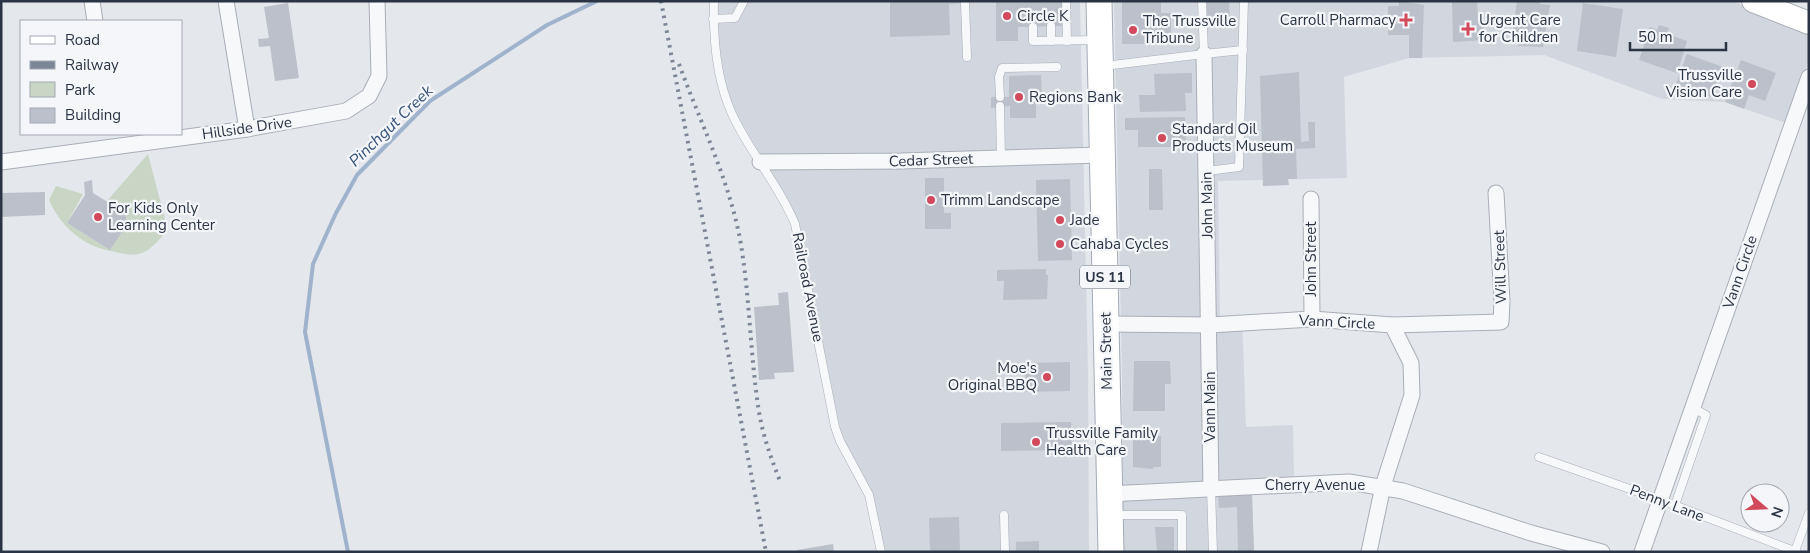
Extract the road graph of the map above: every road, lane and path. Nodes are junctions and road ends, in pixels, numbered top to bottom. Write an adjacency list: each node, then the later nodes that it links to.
1 (92, 1): 13 (street)
2 (226, 1): 28 (street)
3 (377, 1): 28 (street, Hillside Drive)
4 (714, 1): 12 (lane, Railroad Avenue)
5 (744, 1): 12 (lane)
6 (1066, 1): 19 (lane)
7 (1099, 1): 17 (main road, Main Street / US 11)
8 (1202, 1): 21 (lane)
9 (1244, 1): 20 (lane)
10 (1753, 1): 14 (main road)
11 (965, 3): 22 (lane)
12 (713, 19): 35 (lane, Railroad Avenue)
13 (95, 20)
14 (1809, 24)
15 (1050, 26): 18 (lane)
16 (1033, 27): 18 (lane)
17 (1100, 40): 19 (lane); 24 (main road, Main Street / US 11)
18 (1050, 41): 19 (lane)
19 (1067, 41)
20 (1243, 50): 21 (lane); 36 (lane)
21 (1204, 54): 24 (lane); 36 (street, John Main)
22 (967, 57)
23 (1057, 67): 26 (lane)
24 (1100, 67): 32 (main road, Main Street / US 11)
25 (1809, 77): 46 (street, Vann Circle)
26 (1000, 97)
27 (1000, 106): 33 (lane)
28 (247, 129): 29 (street, Hillside Drive)
29 (182, 134)
30 (174, 135): 31 (street, Hillside Drive)
31 (114, 140): 34 (street, Hillside Drive)
32 (1102, 155): 33 (street, Cedar Street); 40 (main road, Main Street / US 11)
33 (1002, 158): 35 (street, Cedar Street)
34 (1, 162)
35 (760, 162): 51 (lane, Railroad Avenue)
36 (1206, 171): 41 (street, John Main)
37 (1496, 193): 42 (street, Will Street)
38 (1311, 199): 39 (street, John Street)
39 (1312, 319): 41 (street, Vann Circle); 42 (street, Vann Circle)
40 (1106, 324): 41 (street, Vann Circle); 47 (main road, Main Street / US 11)
41 (1210, 325): 45 (street, Vann Main)
42 (1392, 325): 44 (street, Vann Circle)
43 (1539, 456): 46 (lane, Penny Lane)
44 (1383, 486): 45 (street, Cherry Avenue); 56 (street, Vann Circle); 57 (street, Cherry Avenue)
45 (1211, 488): 47 (street, Cherry Avenue); 55 (lane)
46 (1668, 502): 50 (lane, Penny Lane); 58 (street, Vann Circle)
47 (1109, 504): 53 (main road, Main Street / US 11); 54 (lane)
48 (1809, 513): 50 (lane, Penny Lane)
49 (1004, 515): 52 (lane)
50 (1796, 551)
51 (881, 552)
52 (1005, 552)
53 (1110, 552)
54 (1182, 552)
55 (1213, 552)
56 (1369, 552)
57 (1602, 552)
58 (1642, 552)

